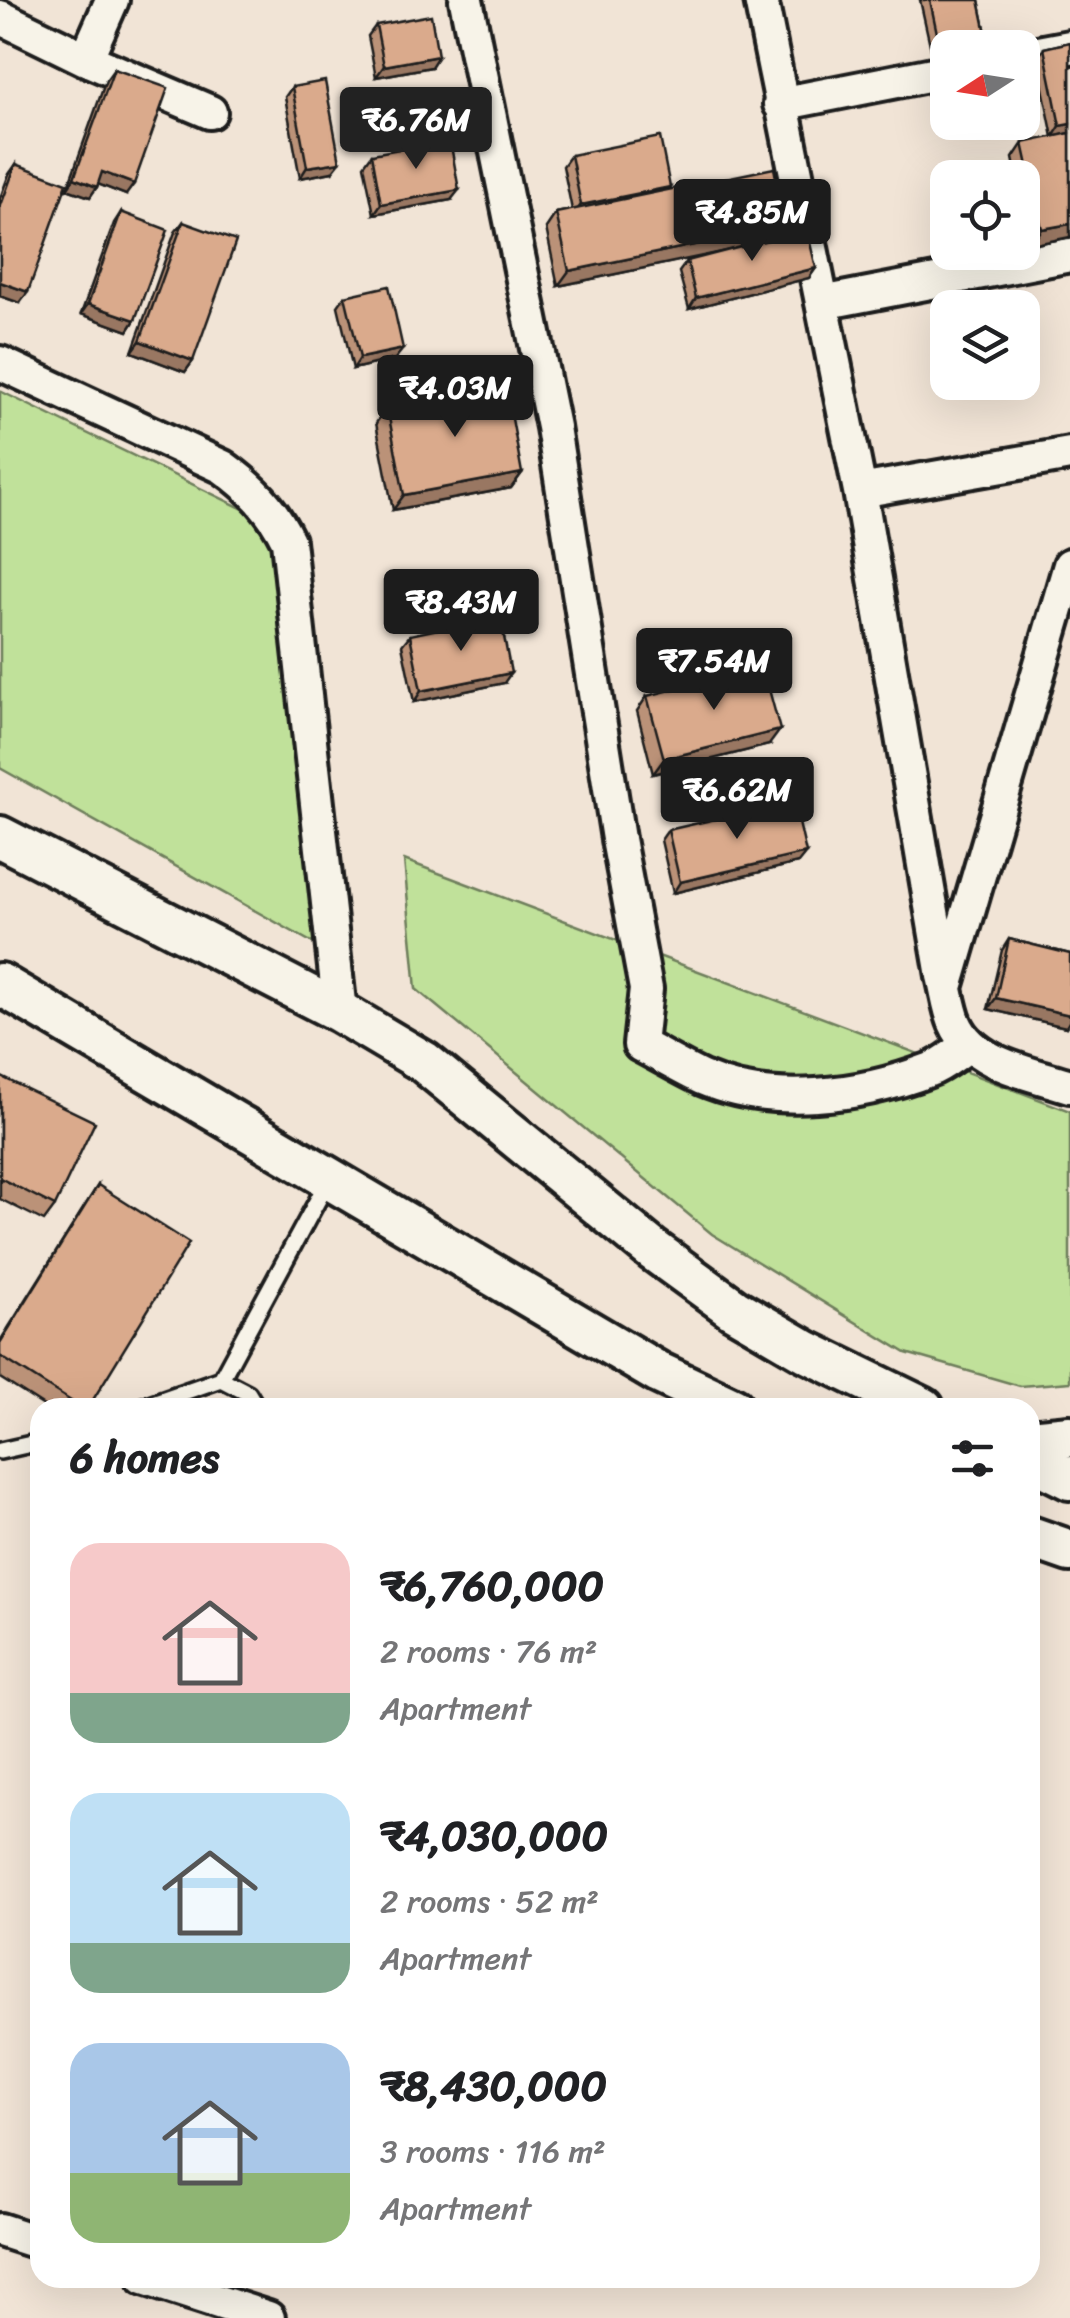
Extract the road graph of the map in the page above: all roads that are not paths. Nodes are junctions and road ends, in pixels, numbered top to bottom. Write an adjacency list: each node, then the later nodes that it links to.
1 (112, 0): 7 (street)
2 (466, 0): 21 (street)
3 (761, 0): 9 (street)
4 (0, 17): 7 (street)
5 (1070, 46): 6 (street)
6 (1040, 52)
7 (86, 59): 10 (street)
8 (930, 75): 9 (street)
9 (780, 104): 12 (street)
10 (210, 112)
11 (1070, 255): 12 (street)
12 (822, 303): 15 (street)
13 (0, 363): 20 (street)
14 (1070, 454): 15 (street)
15 (860, 491): 19 (street)
16 (1070, 565): 19 (street)
17 (0, 837): 20 (street)
18 (0, 984): 23 (street)
19 (946, 988): 21 (street)
20 (340, 1012): 28 (street)
21 (968, 1045): 22 (street)
22 (1070, 1086)
23 (330, 1177): 24 (lane); 27 (street)
24 (221, 1379): 25 (lane); 26 (lane)
25 (167, 1398)
26 (251, 1398)
27 (711, 1398)
28 (902, 1398)
29 (1070, 1436): 30 (street)
30 (1040, 1439)
31 (30, 1444): 32 (lane)
32 (0, 1451)
33 (1040, 1464): 34 (street)
34 (1070, 1478)
35 (1040, 1541): 36 (street)
36 (1070, 1551)
37 (0, 2230): 38 (street)
38 (30, 2240)
39 (175, 2288): 40 (street)
40 (268, 2318)

